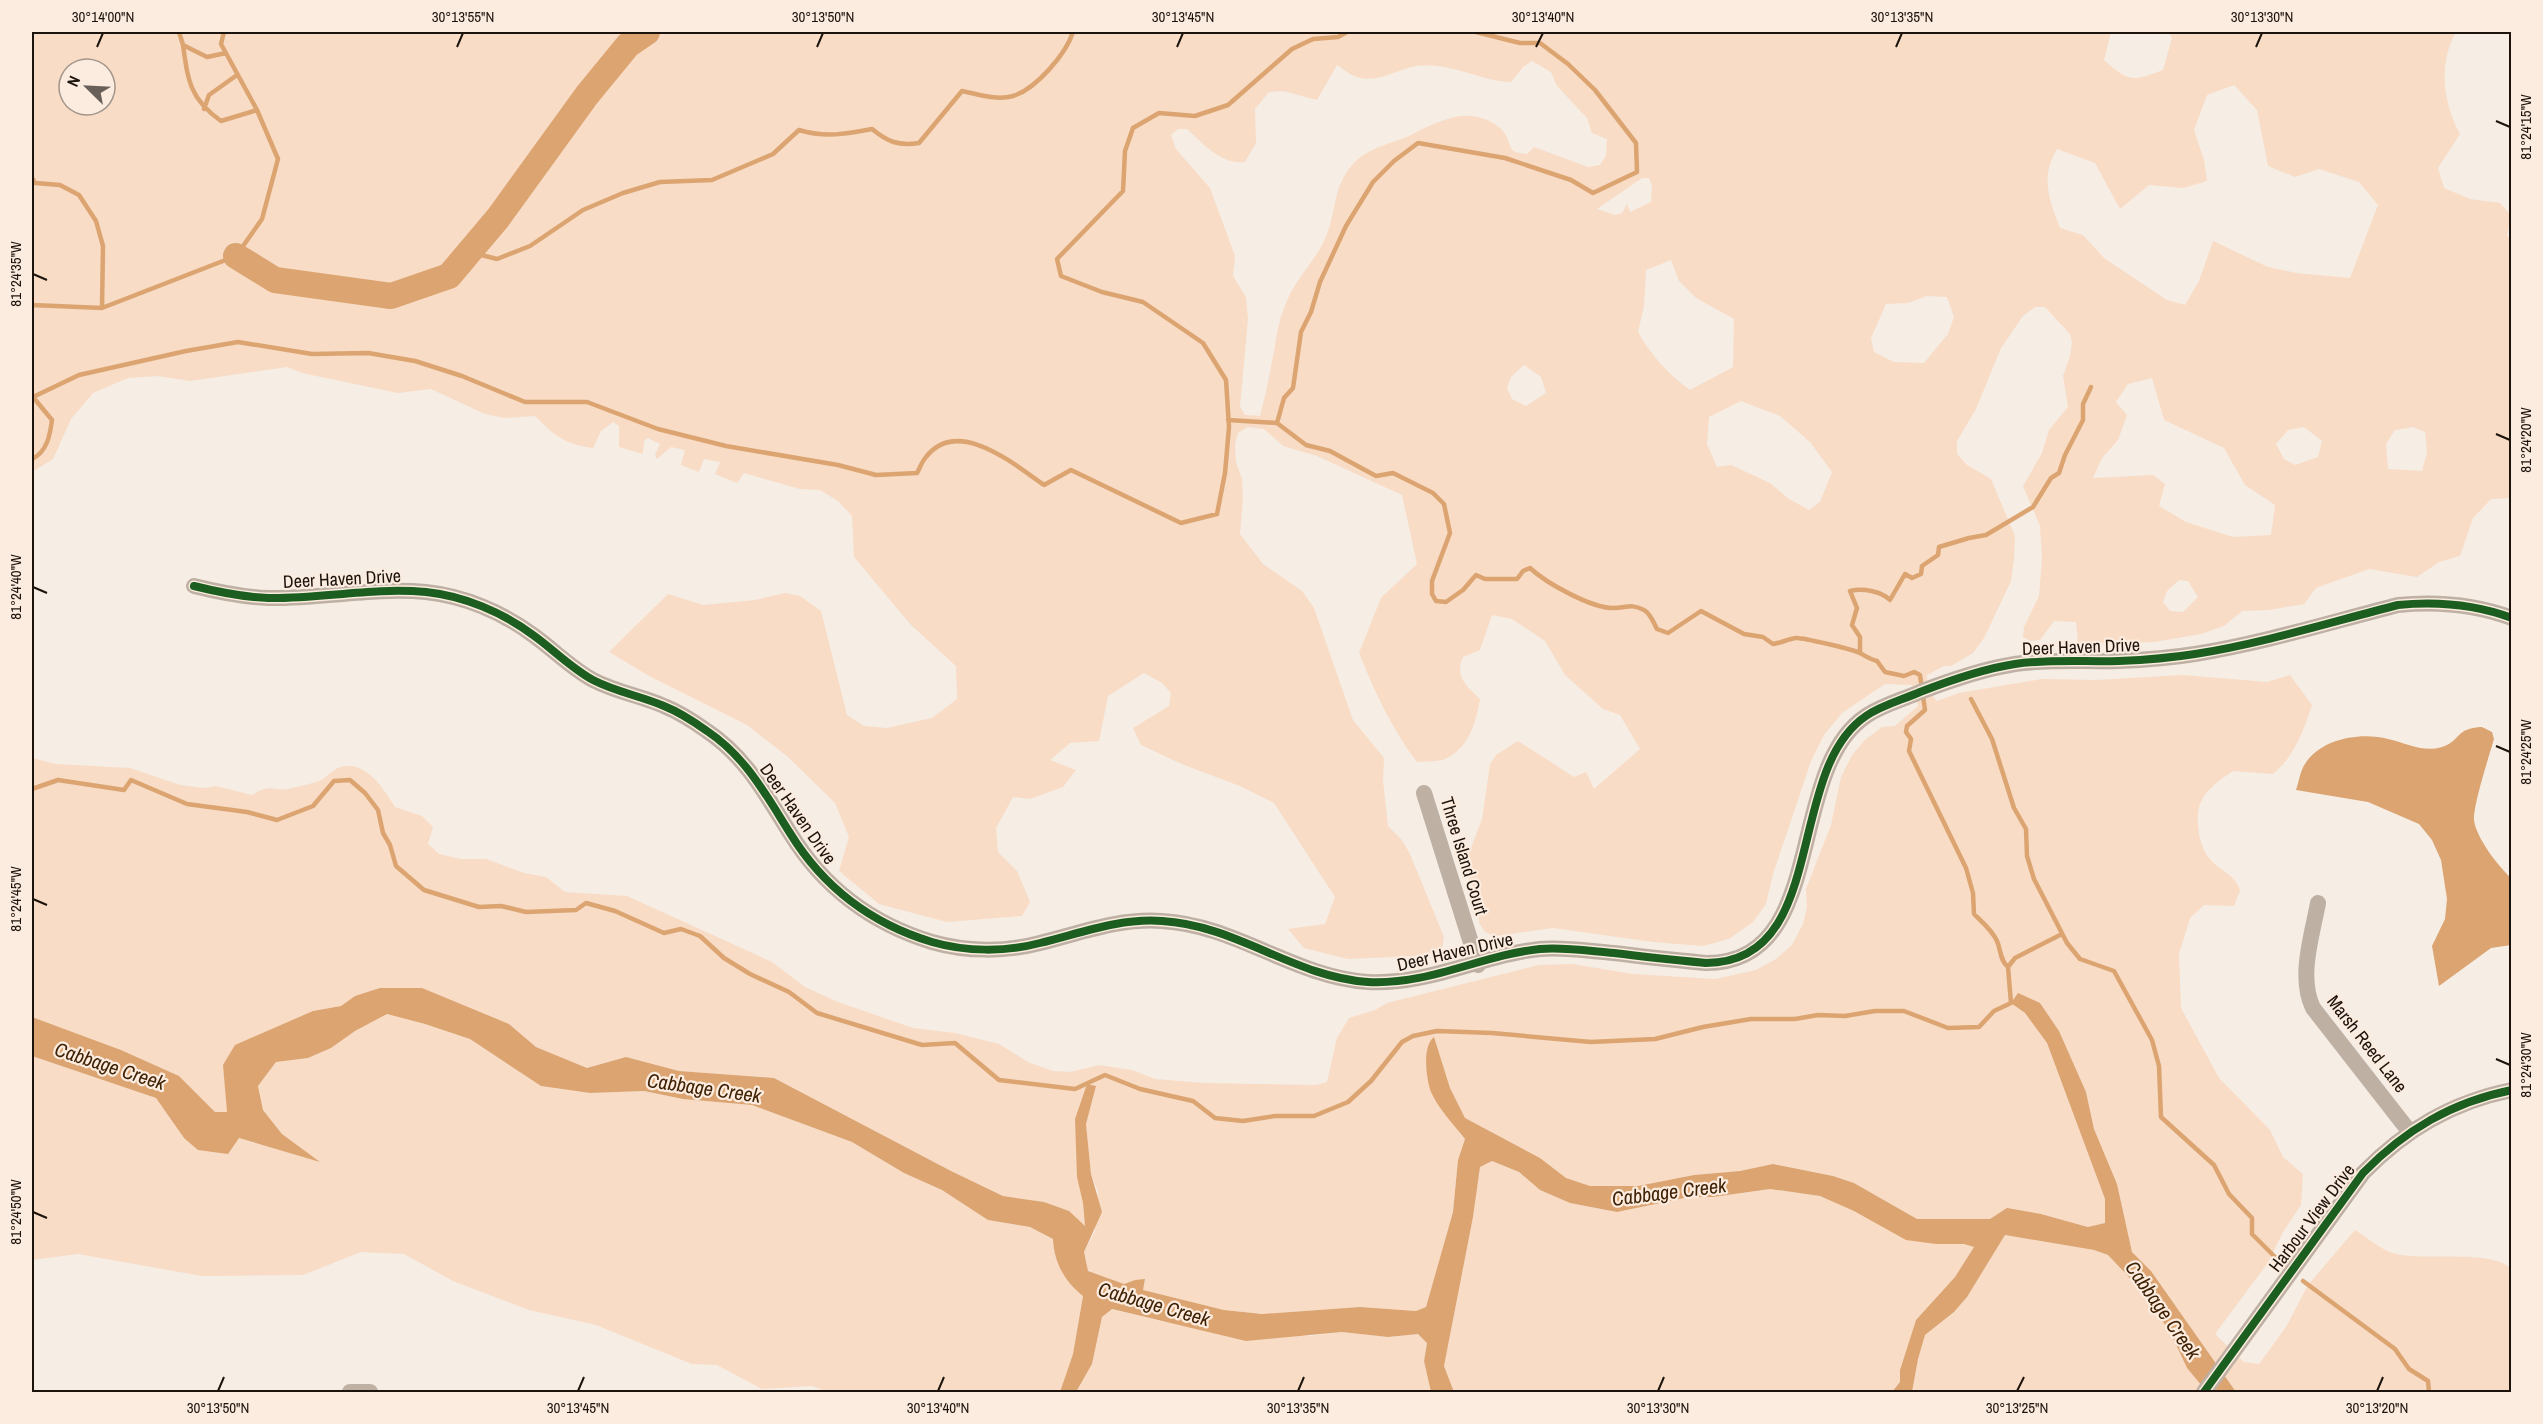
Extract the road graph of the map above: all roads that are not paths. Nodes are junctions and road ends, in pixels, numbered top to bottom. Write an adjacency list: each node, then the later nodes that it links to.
1 (194, 586): 5 (street, Deer Haven Drive)
2 (2511, 618): 5 (street, Deer Haven Drive)
3 (1424, 793): 5 (street, Three Island Court)
4 (2318, 903): 7 (street, Marsh Reed Lane)
5 (1478, 964)
6 (2511, 1089): 7 (street, Harbour View Drive)
7 (2409, 1131): 10 (street, Harbour View Drive)
8 (351, 1392): 9 (street)
9 (370, 1392)
10 (2204, 1392)

